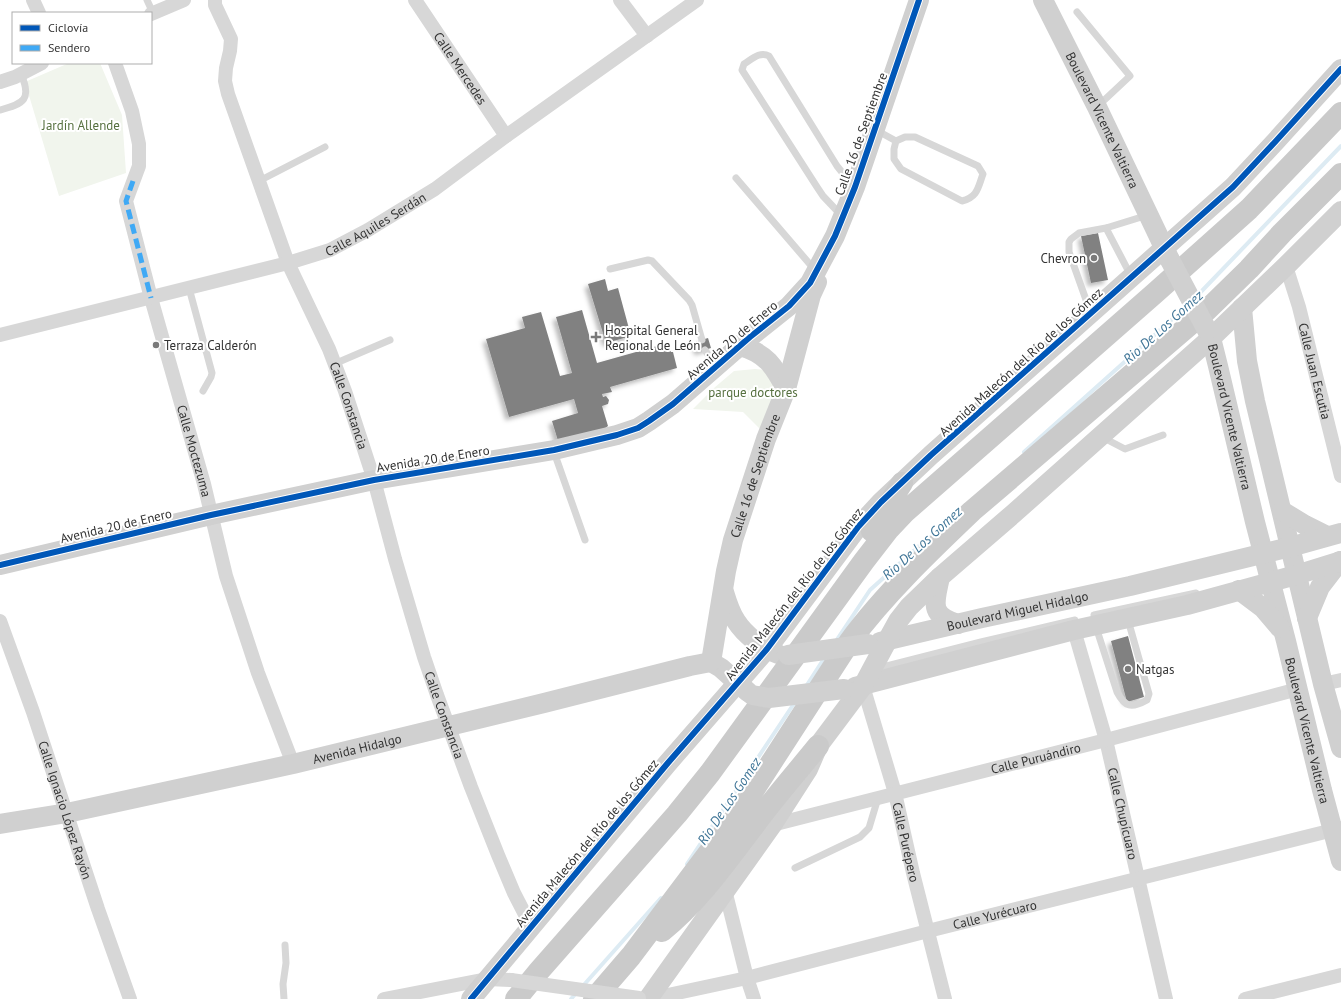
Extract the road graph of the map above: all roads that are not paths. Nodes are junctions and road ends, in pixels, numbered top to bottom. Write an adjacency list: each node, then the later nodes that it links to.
1 (33, 0): 10 (street)
2 (147, 0): 11 (lane)
3 (184, 0): 13 (street)
4 (215, 0): 31 (street, Calle Constancia)
5 (415, 0): 25 (street, Calle Mercedes)
6 (620, 0): 14 (street)
7 (697, 0): 14 (street, Calle Aquiles Serdán)
8 (919, 0): 24 (street, Calle 16 de Septiembre)
9 (1043, 0): 21 (street, Boulevard Vicente Valtierra)
10 (39, 12)
11 (151, 12)
12 (1077, 12): 21 (lane)
13 (152, 14)
14 (647, 36): 25 (street, Calle Aquiles Serdán)
15 (40, 64): 18 (street)
16 (115, 64): 46 (street, Calle Moctezuma)
17 (1341, 69): 39 (street, Avenida Malecón del Río de los Gómez)
18 (21, 74): 19 (street); 22 (lane)
19 (0, 82)
20 (1341, 96): 28 (main road)
21 (1097, 107): 35 (street, Boulevard Vicente Valtierra)
22 (0, 110)
23 (1341, 113): 28 (main road)
24 (875, 130): 26 (lane); 32 (street, Calle 16 de Septiembre)
25 (506, 136): 40 (street, Calle Aquiles Serdán)
26 (896, 141): 26 (lane)
27 (326, 147): 31 (lane)
28 (1303, 153): 89 (main road)
29 (1341, 174): 38 (main road)
30 (736, 178): 43 (lane)
31 (259, 181): 40 (street, Calle Constancia)
32 (854, 187): 36 (street, Calle 16 de Septiembre); 36 (lane)
33 (1341, 191): 38 (main road)
34 (1341, 211): 41 (street)
35 (1148, 215): 37 (lane); 39 (street, Boulevard Vicente Valtierra)
36 (843, 217): 43 (street, Calle 16 de Septiembre)
37 (1106, 228): 44 (lane); 48 (lane)
38 (1282, 233): 113 (main road)
39 (1167, 255): 44 (street, Avenida Malecón del Río de los Gómez); 49 (street, Boulevard Vicente Valtierra, bridge)
40 (288, 263): 45 (street, Calle Aquiles Serdán); 56 (street, Calle Constancia)
41 (1286, 266): 47 (street); 64 (street, Calle Juan Escutia)
42 (610, 269): 52 (lane)
43 (816, 272): 53 (street, Avenida 20 de Enero); 59 (street, Calle 16 de Septiembre)
44 (1132, 278): 48 (street, Avenida Malecón del Río de los Gómez)
45 (189, 288): 46 (street, Calle Aquiles Serdán); 60 (lane)
46 (151, 298): 50 (street, Calle Aquiles Serdán); 68 (street, Calle Moctezuma)
47 (1242, 308): 49 (street); 55 (street, Boulevard Vicente Valtierra)
48 (1091, 314): 66 (street, Avenida Malecón del Río de los Gómez)
49 (1209, 334): 58 (street, Boulevard Vicente Valtierra); 62 (street)
50 (0, 335)
51 (390, 340): 56 (lane)
52 (702, 340)
53 (740, 346): 57 (street, Avenida 20 de Enero); 59 (street)
54 (705, 350): 57 (lane)
55 (1247, 361): 58 (street); 67 (street, Boulevard Vicente Valtierra)
56 (334, 364): 65 (street, Calle Constancia)
57 (716, 366): 63 (street, Avenida 20 de Enero)
58 (1218, 366): 74 (street, Boulevard Vicente Valtierra)
59 (786, 389): 77 (street, Calle 16 de Septiembre)
60 (203, 392)
61 (1163, 435): 62 (lane)
62 (1100, 436): 75 (street)
63 (554, 450): 65 (street, Avenida 20 de Enero); 70 (lane)
64 (1341, 476)
65 (374, 480): 68 (street, Avenida 20 de Enero); 95 (street, Calle Constancia)
66 (902, 483): 88 (street, Avenida Malecón del Río de los Gómez); 89 (main road)
67 (1282, 511): 69 (street); 72 (street, Boulevard Vicente Valtierra)
68 (211, 515): 73 (street, Avenida 20 de Enero); 99 (street, Calle Moctezuma)
69 (1336, 537): 72 (street, Boulevard Miguel Hidalgo)
70 (585, 540)
71 (1341, 559): 72 (street, Boulevard Miguel Hidalgo); 82 (street)
72 (1293, 561): 74 (street, Boulevard Miguel Hidalgo); 74 (street, Boulevard Miguel Hidalgo); 82 (street, Boulevard Vicente Valtierra)
73 (0, 565)
74 (1266, 567): 76 (street, Boulevard Miguel Hidalgo); 79 (lane); 85 (street, Boulevard Miguel Hidalgo); 86 (street, Boulevard Vicente Valtierra)
75 (940, 577): 85 (street); 87 (street)
76 (1239, 587): 81 (street, Boulevard Miguel Hidalgo); 86 (street)
77 (723, 590): 88 (street, Boulevard Miguel Hidalgo); 90 (street, Calle 16 de Septiembre)
78 (1200, 592): 84 (lane)
79 (1097, 601)
80 (1075, 606): 87 (lane)
81 (1128, 617): 84 (street, Boulevard Miguel Hidalgo); 84 (lane)
82 (1307, 618): 92 (street, Boulevard Vicente Valtierra)
83 (0, 621): 102 (street, Calle Ignacio López Rayón)
84 (1085, 622): 91 (street, Boulevard Miguel Hidalgo); 96 (street, Calle Chupícuaro)
85 (958, 624): 87 (street, Boulevard Miguel Hidalgo)
86 (1286, 641): 94 (street, Boulevard Vicente Valtierra)
87 (879, 644): 89 (street, Boulevard Miguel Hidalgo, bridge); 91 (street)
88 (767, 649): 89 (street, Boulevard Miguel Hidalgo); 93 (street, Avenida Malecón del Río de los Gómez)
89 (794, 652): 117 (main road)
90 (710, 662): 93 (street); 95 (street, Avenida Hidalgo)
91 (867, 678): 93 (street, Boulevard Miguel Hidalgo, bridge); 97 (street); 100 (street, Calle Purépero)
92 (1332, 682): 98 (street, Boulevard Vicente Valtierra)
93 (745, 689): 110 (street, Avenida Malecón del Río de los Gómez)
94 (1298, 689): 96 (street, Calle Puruándiro); 105 (street, Boulevard Vicente Valtierra)
95 (450, 726): 99 (street, Avenida Hidalgo); 110 (street, Calle Constancia)
96 (1106, 740): 100 (street, Calle Puruándiro); 108 (street, Calle Chupícuaro)
97 (818, 746): 104 (street); 113 (main road)
98 (1341, 748)
99 (293, 764): 102 (street, Avenida Hidalgo)
100 (895, 793): 101 (street, Calle Puruándiro); 111 (street, Calle Purépero)
101 (878, 797): 104 (street, Calle Puruándiro); 107 (lane)
102 (67, 813): 103 (street, Avenida Hidalgo); 118 (street, Calle Ignacio López Rayón)
103 (0, 824)
104 (772, 825): 109 (street)
105 (1337, 829): 106 (street, Boulevard Vicente Valtierra); 108 (street, Calle Yurécuaro)
106 (1341, 861)
107 (795, 868)
108 (1137, 878): 111 (street, Calle Yurécuaro); 126 (street, Calle Chupícuaro)
109 (725, 890): 115 (street); 123 (street)
110 (531, 926): 116 (street, Avenida Malecón del Río de los Gómez)
111 (928, 931): 115 (street, Calle Yurécuaro); 125 (street, Calle Purépero)
112 (285, 945): 119 (lane)
113 (632, 956): 122 (main road)
114 (1341, 975): 127 (street)
115 (747, 978): 123 (street, Calle Yurécuaro); 124 (street)
116 (487, 980): 117 (street); 120 (street); 121 (street, Avenida Malecón del Río de los Gómez)
117 (514, 989): 123 (street, bridge)
118 (130, 999)
119 (284, 999)
120 (384, 999)
121 (471, 999)
122 (594, 999)
123 (646, 999)
124 (754, 999)
125 (945, 999)
126 (1166, 999)
127 (1245, 999)

